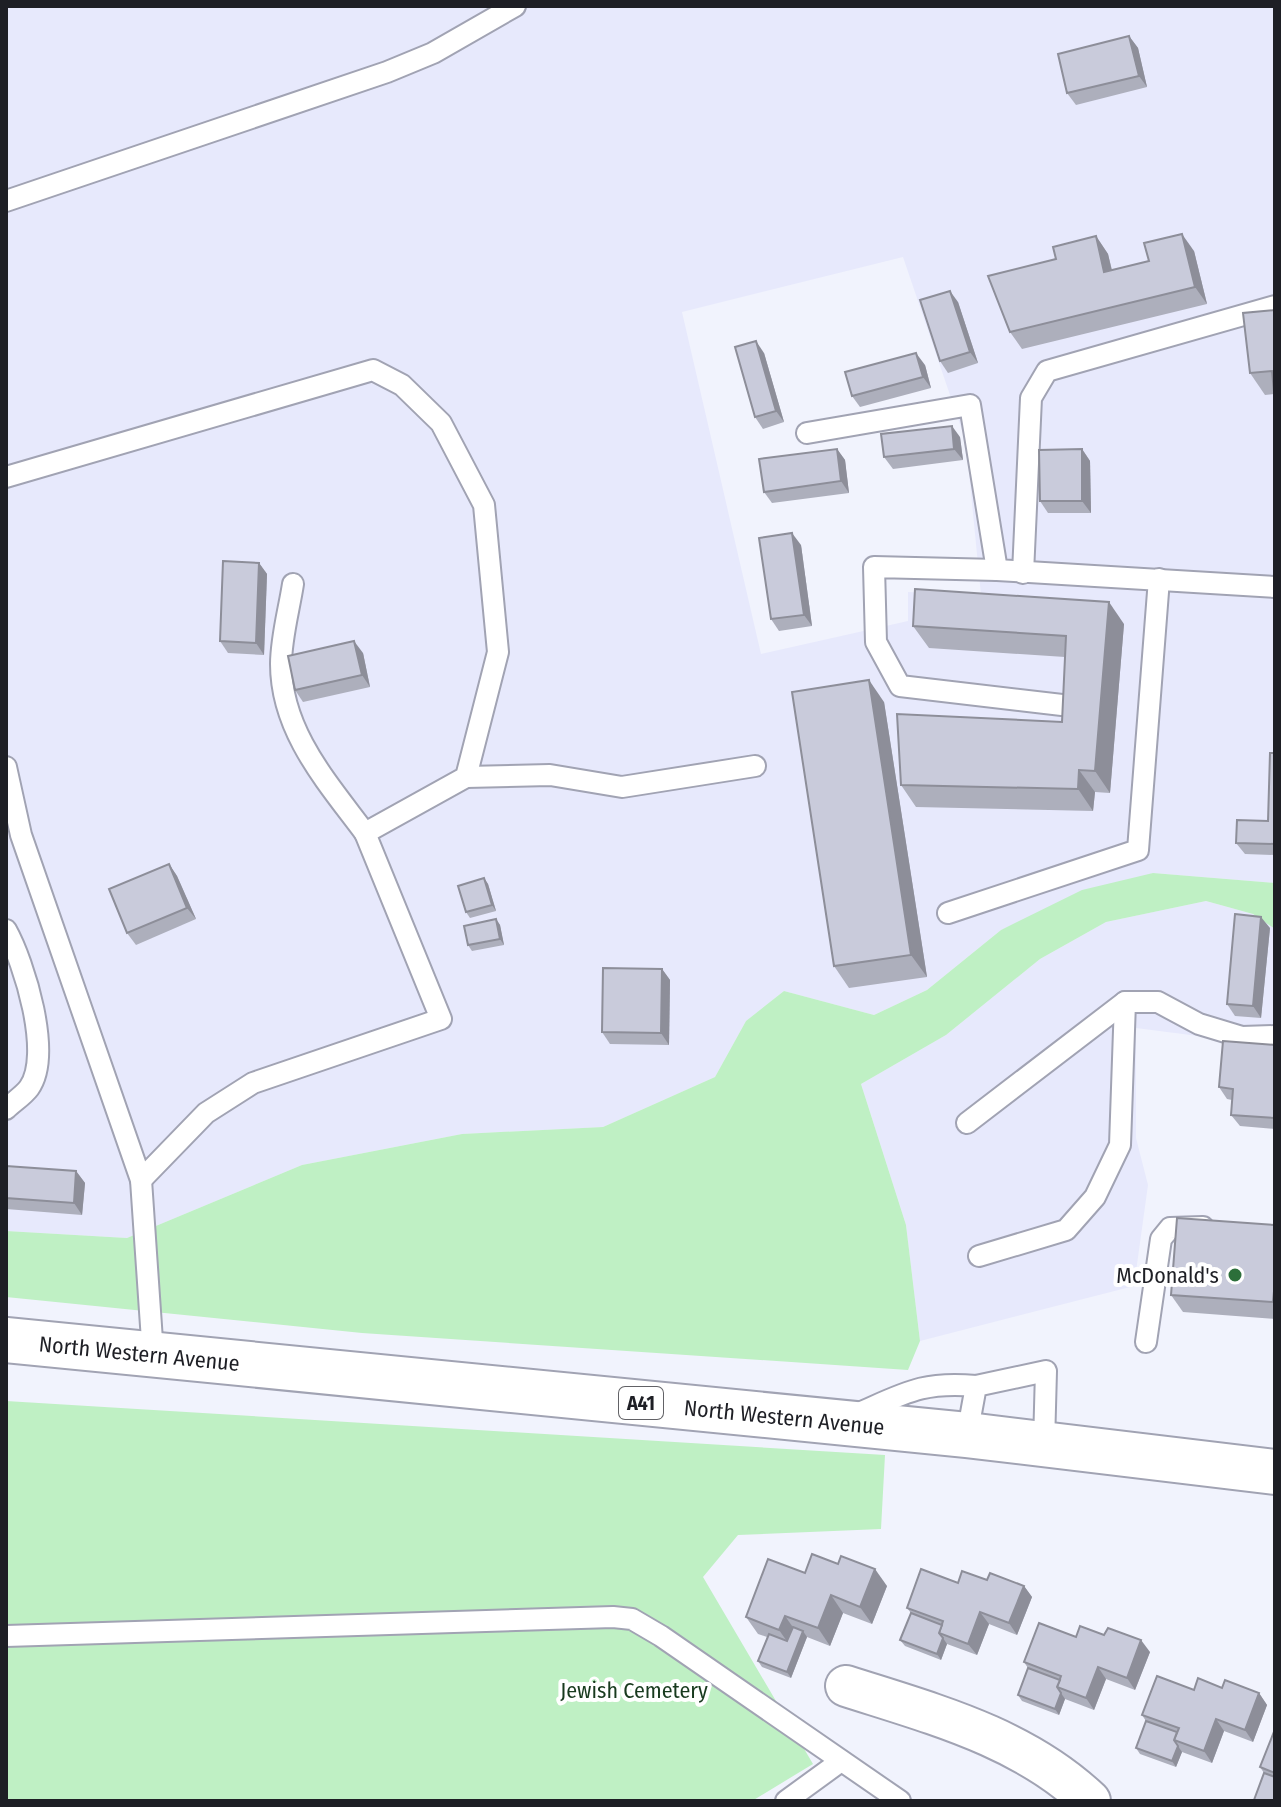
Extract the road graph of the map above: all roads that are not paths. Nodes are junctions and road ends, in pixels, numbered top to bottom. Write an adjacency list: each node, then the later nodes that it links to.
1 (515, 6): 2 (lane)
2 (6, 201)
3 (1275, 306): 7 (lane)
4 (807, 433): 6 (lane)
5 (6, 477): 14 (lane)
6 (997, 570): 7 (lane); 11 (lane)
7 (1023, 573): 8 (lane)
8 (1159, 579): 10 (lane); 16 (lane)
9 (293, 584): 15 (lane)
10 (1275, 587)
11 (1062, 705)
12 (755, 766): 14 (lane)
13 (6, 767): 22 (lane)
14 (466, 777): 15 (lane)
15 (365, 833): 22 (lane)
16 (948, 913)
17 (6, 930): 20 (lane)
18 (1125, 1002): 19 (lane); 21 (lane); 24 (lane)
19 (1275, 1036)
20 (6, 1109)
21 (967, 1123)
22 (141, 1180): 27 (lane)
23 (1230, 1228): 26 (lane)
24 (979, 1256)
25 (6, 1340): 27 (highway, North Western Avenue / A41)
26 (1146, 1342)
27 (153, 1355): 29 (highway, North Western Avenue / A41)
28 (976, 1386): 29 (lane); 30 (lane); 31 (lane)
29 (839, 1423): 30 (highway, North Western Avenue / A41)
30 (967, 1435): 31 (highway, North Western Avenue / A41)
31 (1044, 1444): 32 (highway, North Western Avenue / A41)
32 (1275, 1472)
33 (6, 1636): 35 (lane)
34 (846, 1686): 38 (street)
35 (841, 1761): 36 (lane); 37 (lane)
36 (786, 1801)
37 (900, 1801)
38 (1090, 1801)

